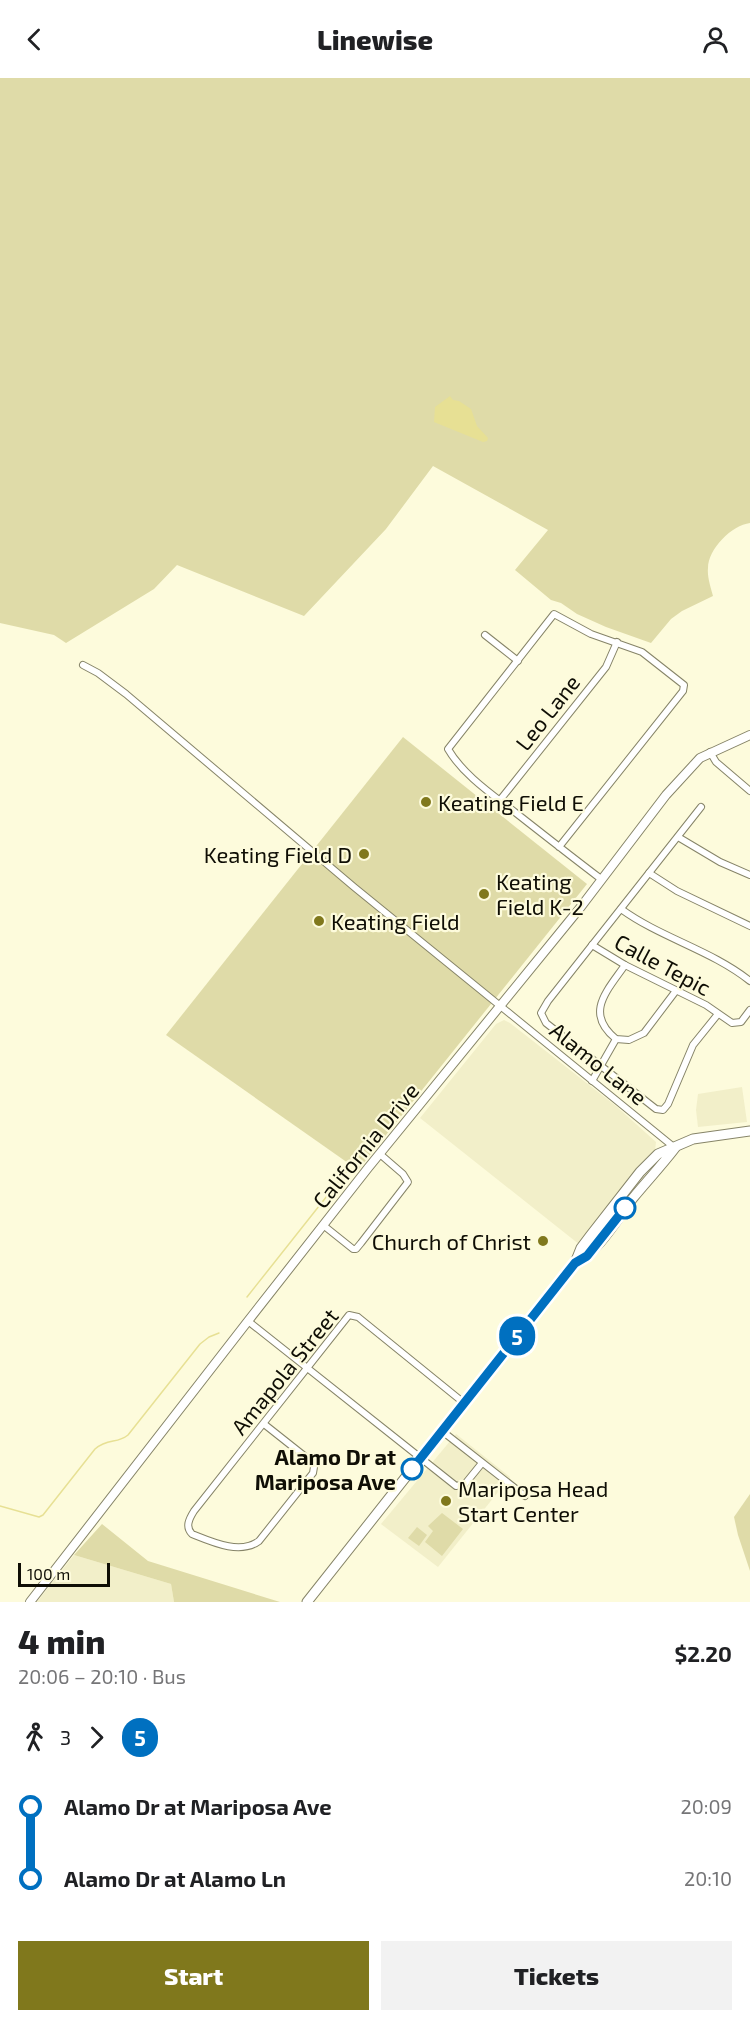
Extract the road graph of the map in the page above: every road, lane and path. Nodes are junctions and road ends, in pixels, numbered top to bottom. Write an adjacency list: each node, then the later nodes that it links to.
1 (485, 635): 3 (street)
2 (617, 642): 3 (street); 8 (street, Leo Lane); 11 (street)
3 (518, 661): 8 (street)
4 (83, 665): 21 (street, Alamo Lane)
5 (750, 735): 6 (street, California Drive)
6 (710, 752): 7 (street); 14 (street, California Drive)
7 (750, 790)
8 (500, 800): 11 (street)
9 (701, 807): 10 (street)
10 (678, 837): 12 (street); 13 (street)
11 (559, 847): 14 (street)
12 (649, 873): 15 (street); 16 (street)
13 (750, 875)
14 (601, 879): 21 (street, California Drive)
15 (621, 909): 17 (street); 19 (street)
16 (750, 926)
17 (592, 945): 18 (street, Calle Tepic); 25 (street)
18 (625, 966): 20 (street, Calle Tepic); 24 (street)
19 (750, 981)
20 (675, 992): 23 (street, Calle Tepic); 24 (street)
21 (501, 1006): 26 (street, Alamo Lane); 29 (street, California Drive)
22 (750, 1010): 23 (street)
23 (718, 1014): 25 (street)
24 (616, 1039): 25 (street)
25 (601, 1066): 26 (street)
26 (592, 1081): 28 (street, Alamo Lane)
27 (750, 1131): 28 (main road)
28 (675, 1148): 30 (main road); 32 (main road)
29 (381, 1155): 31 (street, California Drive); 31 (street)
30 (625, 1191): 32 (main road); 33 (main road)
31 (323, 1225): 34 (street, California Drive)
32 (588, 1256): 33 (main road)
33 (575, 1263): 36 (main road)
34 (248, 1321): 35 (street); 42 (street, California Drive)
35 (307, 1368): 36 (street, Amapola Street); 37 (street, Amapola Street); 39 (street)
36 (464, 1403): 38 (main road)
37 (264, 1424): 37 (street, Amapola Street)
38 (442, 1431): 39 (main road); 40 (street)
39 (421, 1457): 40 (street); 43 (main road)
40 (482, 1463): 41 (street)
41 (525, 1496)
42 (30, 1602)
43 (307, 1602)

